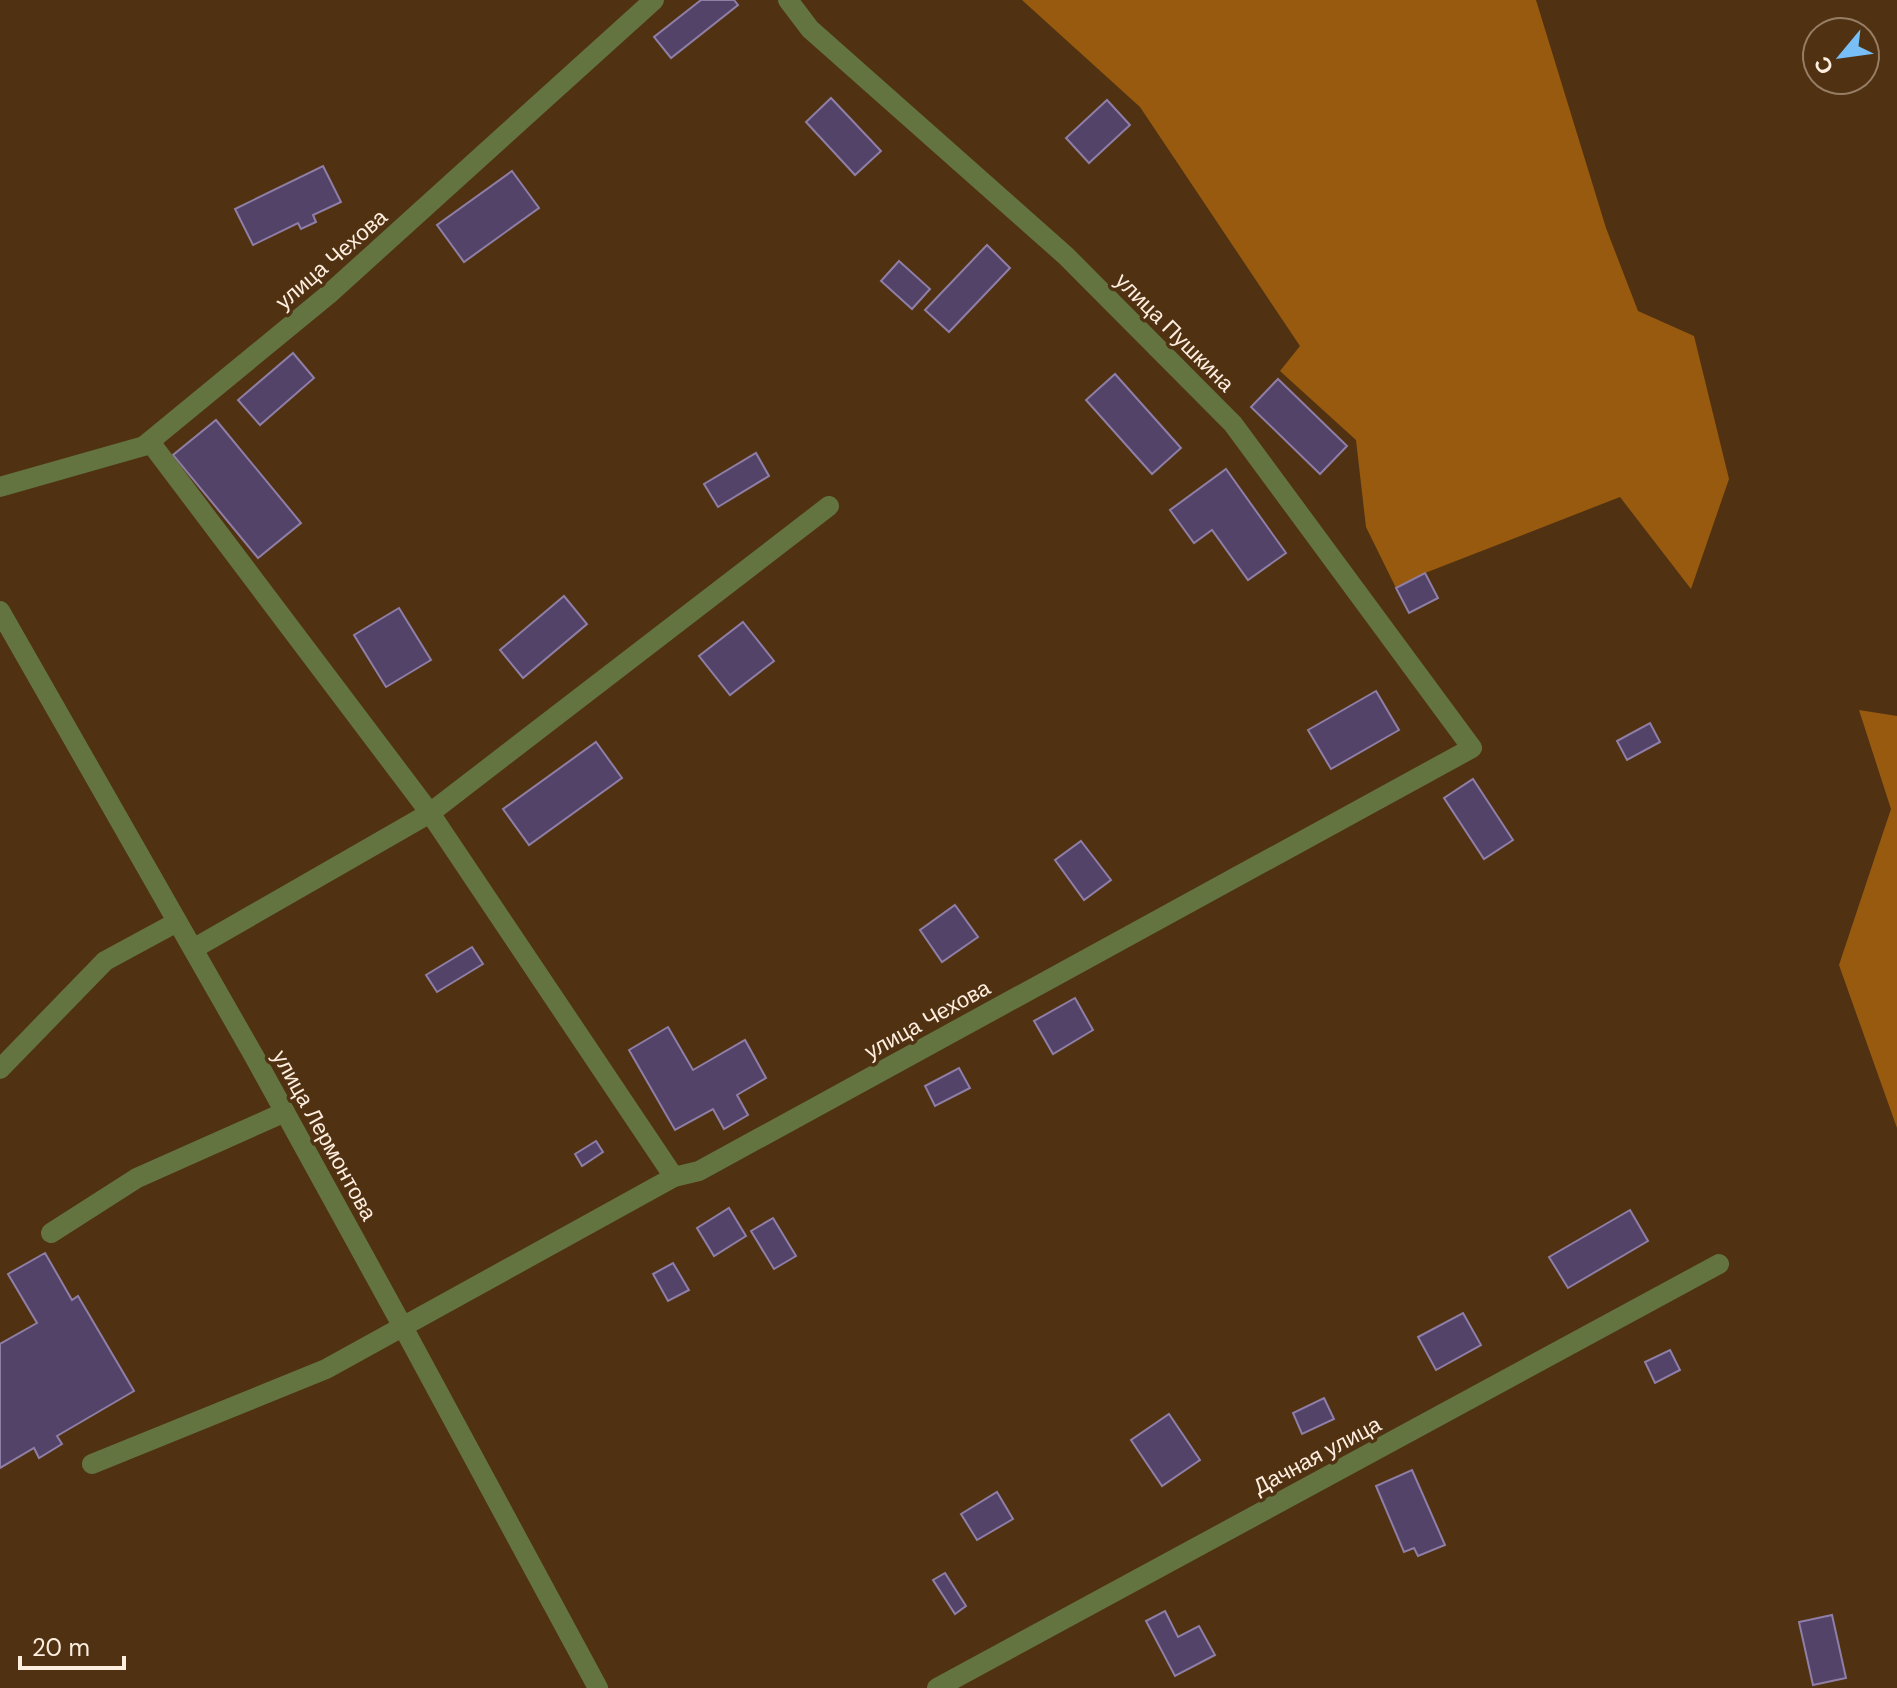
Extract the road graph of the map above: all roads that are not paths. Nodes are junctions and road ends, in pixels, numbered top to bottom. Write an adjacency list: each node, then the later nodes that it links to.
1 (654, 0): 3 (street, улица Чехова)
2 (788, 0): 7 (street, улица Пушкина)
3 (150, 442): 4 (street, улица Чехова); 8 (street)
4 (0, 487)
5 (829, 506): 8 (street)
6 (0, 611): 9 (street, улица Лермонтова)
7 (1472, 748): 13 (street, улица Чехова)
8 (430, 813): 10 (street); 13 (street)
9 (177, 922): 10 (street, улица Лермонтова); 11 (street)
10 (193, 949): 12 (street, улица Лермонтова)
11 (0, 1069)
12 (285, 1112): 14 (street); 16 (street, улица Лермонтова)
13 (674, 1177): 16 (street, улица Чехова)
14 (51, 1233)
15 (1719, 1264): 19 (street, Дачная улица)
16 (403, 1327): 17 (street, улица Чехова); 18 (street, улица Лермонтова)
17 (92, 1464)
18 (598, 1688)
19 (937, 1688)

